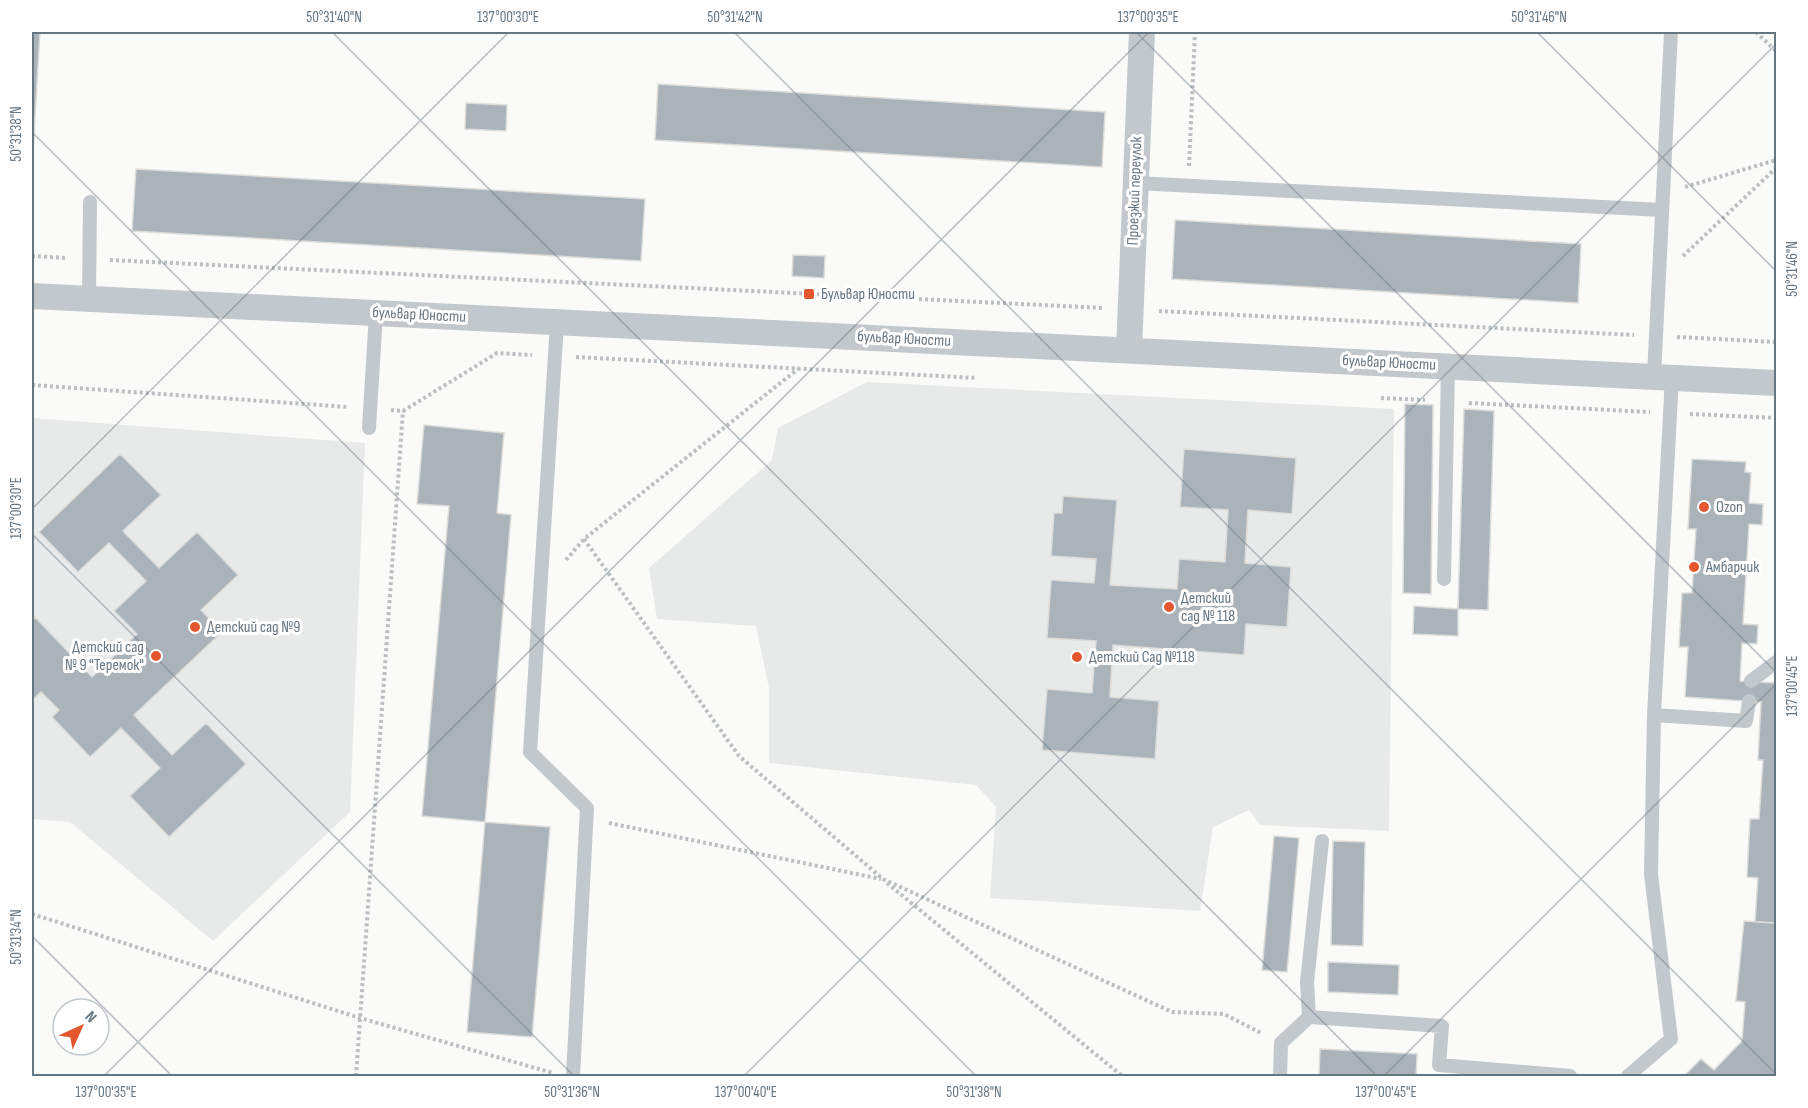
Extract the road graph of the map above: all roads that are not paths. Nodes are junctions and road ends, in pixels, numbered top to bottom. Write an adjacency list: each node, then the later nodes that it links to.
1 (1142, 32): 3 (street, Проезжий переулок)
2 (1671, 32): 5 (lane)
3 (1136, 183): 5 (lane); 10 (street, Проезжий переулок)
4 (90, 202): 7 (lane)
5 (1662, 210): 12 (lane)
6 (32, 296): 7 (street, бульвар Юности)
7 (89, 298): 8 (street, бульвар Юности)
8 (376, 312): 9 (street, бульвар Юности); 14 (lane)
9 (557, 323): 10 (street, бульвар Юности); 22 (lane)
10 (1129, 350): 11 (street, бульвар Юности)
11 (1448, 366): 12 (street, бульвар Юности); 15 (lane)
12 (1663, 377): 13 (street, бульвар Юности); 19 (lane)
13 (1776, 382)
14 (369, 428)
15 (1444, 579)
16 (1776, 662): 17 (lane)
17 (1752, 681)
18 (1749, 701): 19 (lane)
19 (1654, 715): 25 (lane)
20 (1322, 842): 21 (lane)
21 (1310, 1017): 23 (lane); 24 (lane)
22 (573, 1077)
23 (1280, 1077)
24 (1570, 1077)
25 (1628, 1077)

